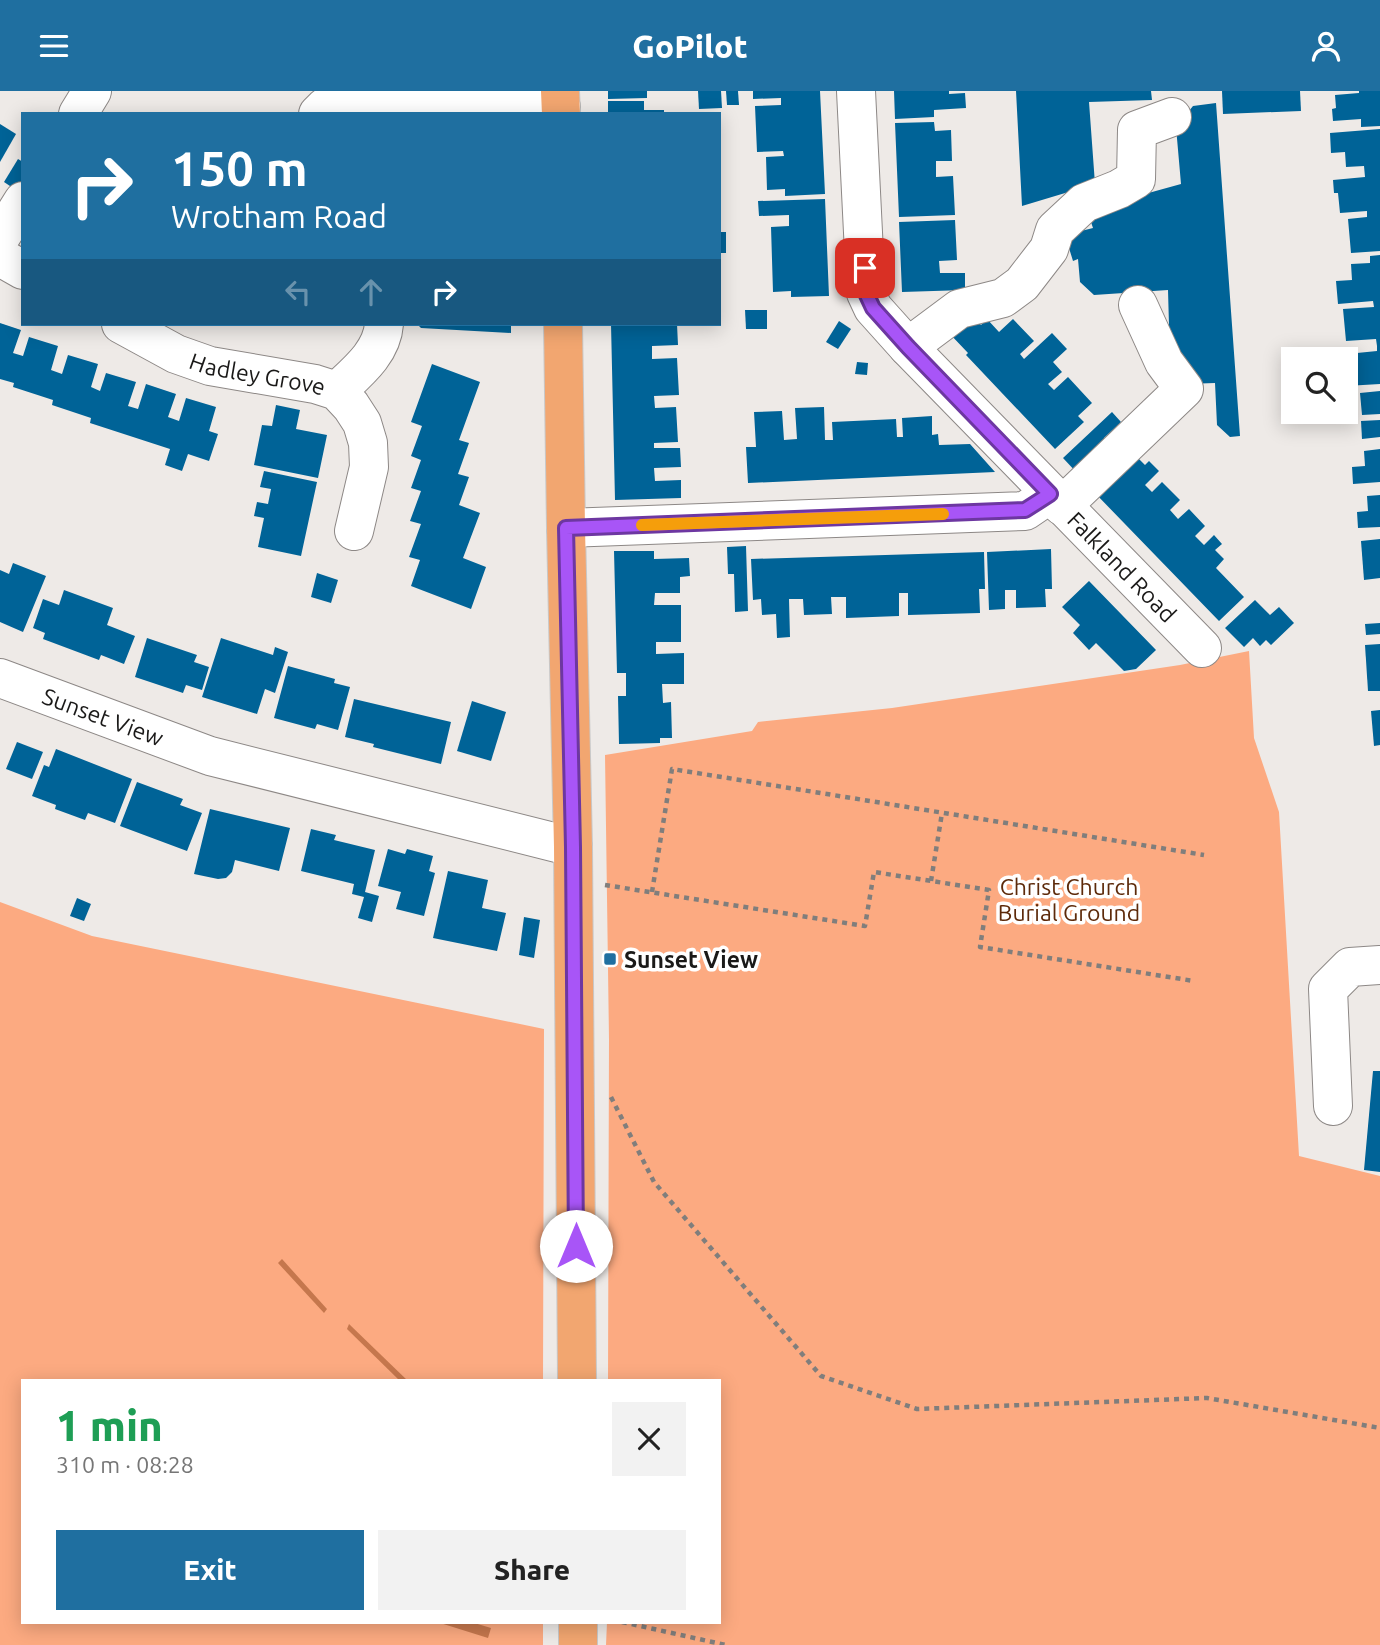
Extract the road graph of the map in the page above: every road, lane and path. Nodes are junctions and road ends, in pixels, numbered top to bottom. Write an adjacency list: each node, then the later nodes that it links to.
1 (92, 91): 4 (street)
2 (856, 91): 15 (street, Falkland Road)
3 (561, 104): 5 (street)
4 (79, 112)
5 (320, 112)
6 (1172, 117): 15 (street)
7 (21, 204): 8 (street)
8 (0, 238)
9 (0, 257): 10 (street)
10 (21, 269)
11 (1138, 305): 17 (street)
12 (125, 326): 16 (street, Hadley Grove)
13 (384, 326): 16 (street)
14 (563, 326): 18 (main road)
15 (908, 347): 17 (street, Falkland Road)
16 (337, 391): 19 (street, Hadley Grove)
17 (1056, 500): 18 (street); 20 (street, Falkland Road)
18 (566, 528): 24 (main road)
19 (354, 531)
20 (1202, 649)
21 (0, 678): 24 (street, Sunset View)
22 (942, 813): 23 (path); 25 (path); 26 (path)
23 (1205, 855)
24 (573, 863): 26 (path); 31 (main road)
25 (931, 881): 26 (path); 28 (path)
26 (652, 892)
27 (1380, 965): 30 (street)
28 (1194, 981)
29 (606, 1087): 32 (path)
30 (1334, 1106)
31 (577, 1379)
32 (1380, 1428)
33 (578, 1624): 35 (main road)
34 (631, 1624): 36 (path)
35 (578, 1645)
36 (726, 1645)

